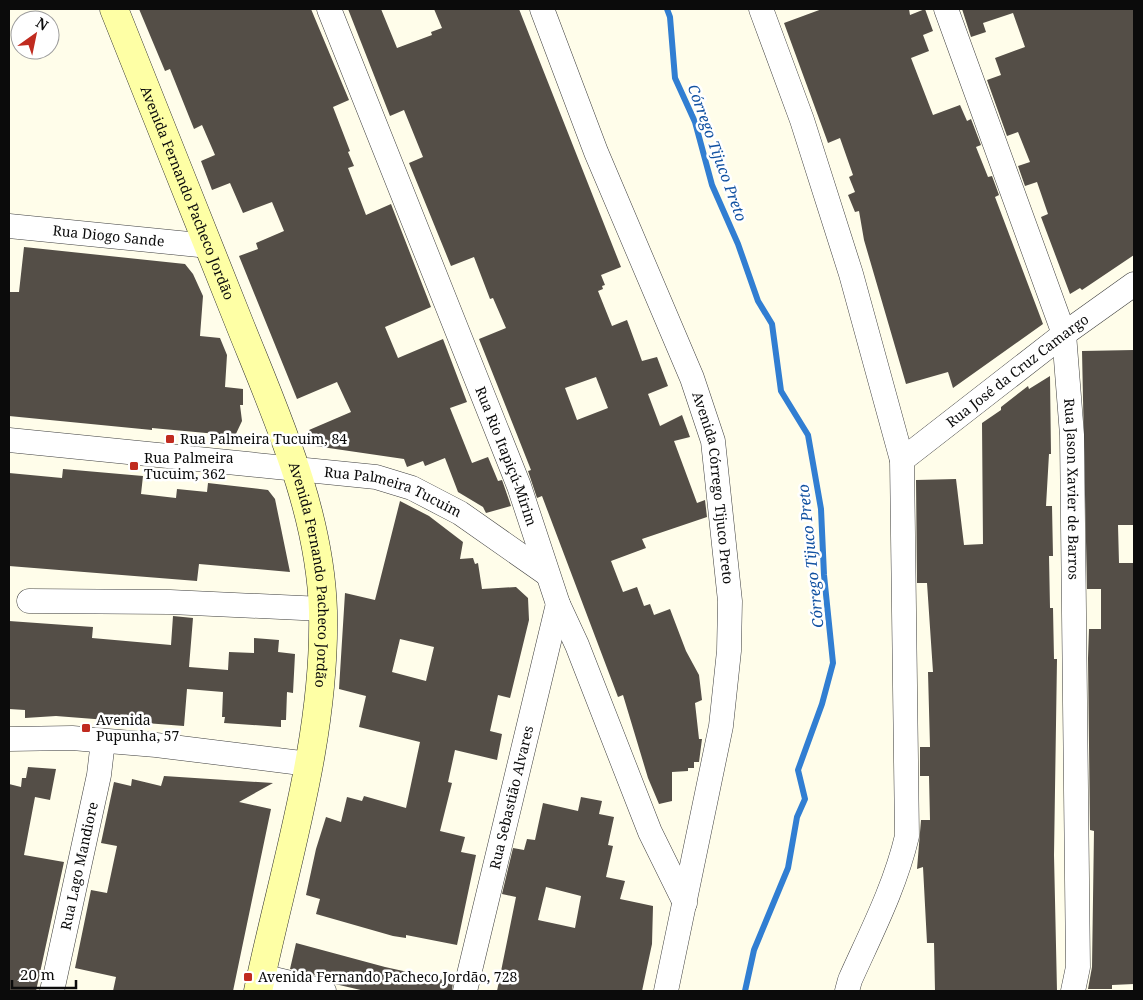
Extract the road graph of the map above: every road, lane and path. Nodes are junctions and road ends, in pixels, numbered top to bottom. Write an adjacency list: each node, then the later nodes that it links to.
1 (114, 9): 7 (street, Avenida Fernando Pacheco Jordão)
2 (329, 9): 13 (street, Rua Rio Itapiçú-Mirim)
3 (542, 9): 20 (street, Avenida Córrego Tijuco Preto)
4 (761, 9): 11 (street)
5 (946, 9): 9 (street, Rua Jason Xavier de Barros)
6 (9, 226): 7 (street, Rua Diogo Sande)
7 (209, 246): 12 (street, Avenida Fernando Pacheco Jordão)
8 (1134, 284): 9 (street, Rua José da Cruz Camargo)
9 (1064, 334): 11 (street, Rua José da Cruz Camargo); 27 (street, Rua Jason Xavier de Barros)
10 (9, 440): 12 (street, Rua Palmeira Tucuim)
11 (902, 460): 26 (street)
12 (297, 469): 13 (street, Rua Palmeira Tucuim); 16 (street, Avenida Fernando Pacheco Jordão)
13 (547, 574): 15 (street, Rua Rio Itapiçú-Mirim)
14 (29, 601): 16 (street)
15 (558, 604): 20 (street, Rua Rio Itapiçú-Mirim); 24 (street, Rua Sebastião Alvares)
16 (322, 609): 19 (street, Avenida Fernando Pacheco Jordão)
17 (9, 739): 18 (street)
18 (103, 741): 19 (street); 22 (street, Rua Lago Mandiore)
19 (309, 764): 21 (street, Avenida Fernando Pacheco Jordão)
20 (685, 903): 25 (street, Avenida Córrego Tijuco Preto)
21 (259, 984): 23 (street)
22 (52, 991)
23 (324, 991)
24 (465, 991)
25 (666, 991)
26 (847, 991)
27 (1074, 991)

